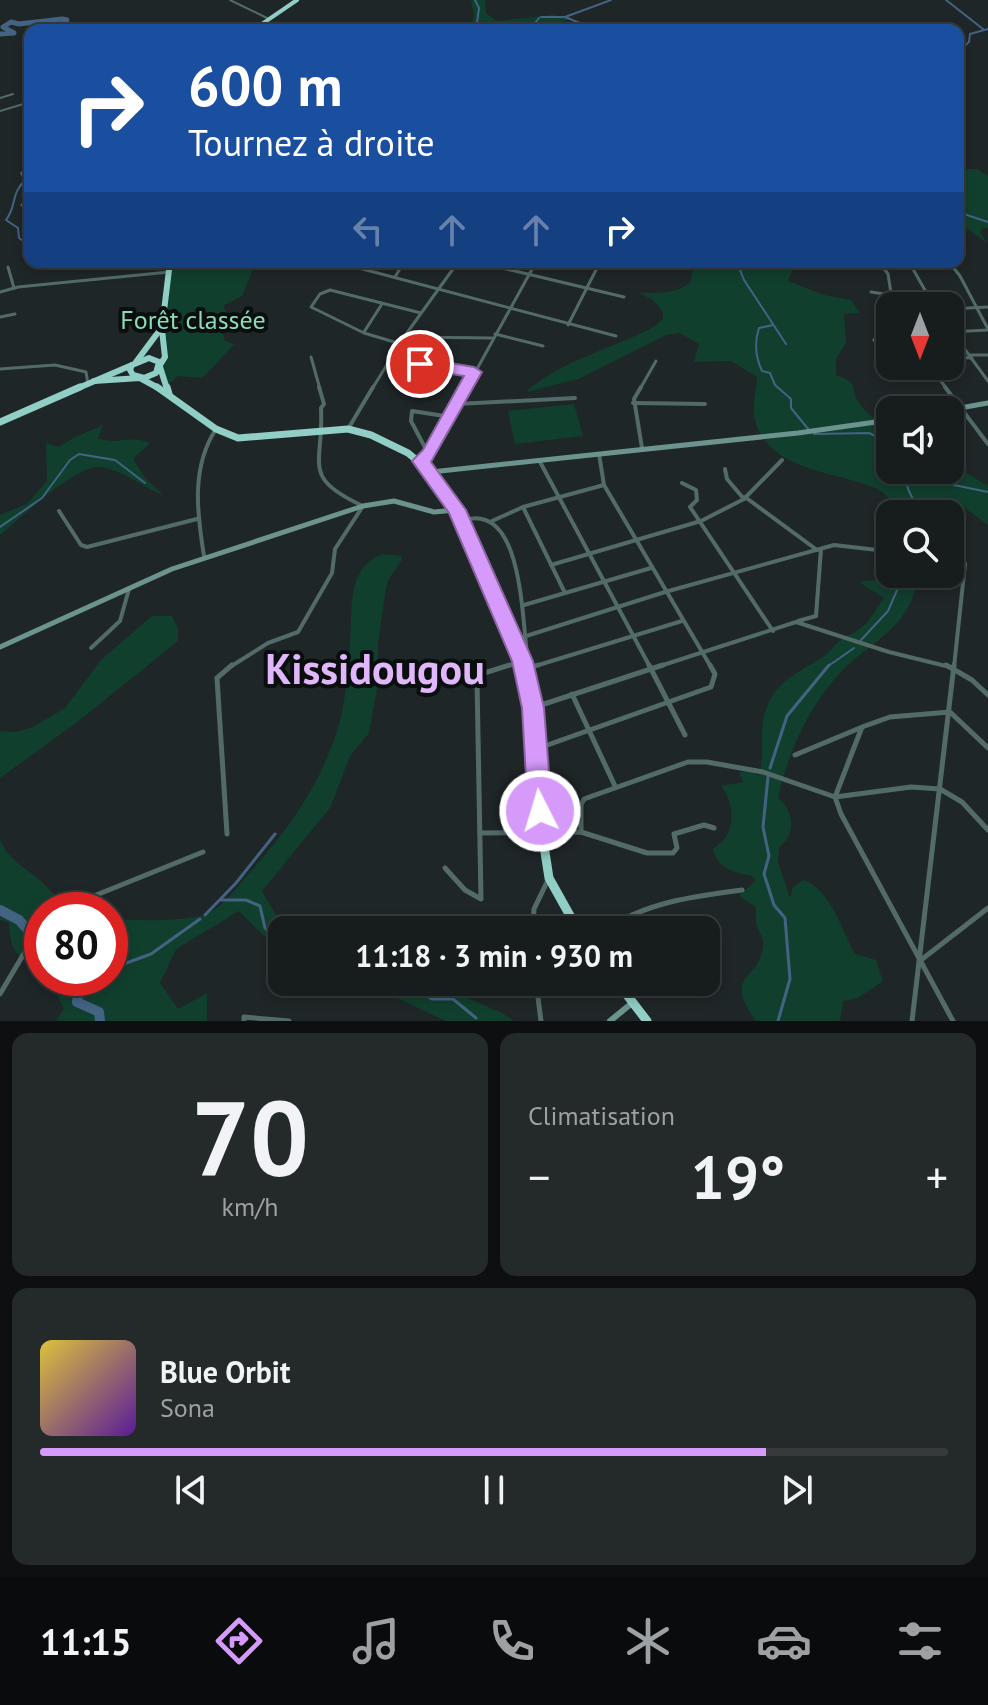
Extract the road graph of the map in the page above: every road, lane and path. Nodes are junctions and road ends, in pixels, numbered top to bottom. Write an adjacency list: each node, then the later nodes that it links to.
1 (230, 0): 3 (street)
2 (297, 0): 3 (highway)
3 (269, 19): 4 (highway)
4 (262, 24)
5 (13, 94): 6 (street)
6 (0, 98)
7 (24, 104): 8 (street)
8 (0, 111)
9 (8, 267): 24 (street)
10 (169, 268): 20 (highway)
11 (364, 268): 22 (street)
12 (401, 268): 22 (street)
13 (454, 268): 25 (street)
14 (509, 268): 21 (street)
15 (532, 268): 21 (street)
16 (596, 268): 23 (street)
17 (884, 268): 28 (street)
18 (912, 268): 29 (street)
19 (953, 268): 33 (street)
20 (169, 272): 24 (street); 41 (highway)
21 (530, 272): 23 (street); 35 (street)
22 (395, 278): 25 (street)
23 (589, 287): 31 (street); 40 (street)
24 (14, 288): 26 (street)
25 (437, 290): 35 (street); 37 (street)
26 (0, 292)
27 (871, 292): 30 (street)
28 (891, 292)
29 (926, 292)
30 (876, 293)
31 (624, 297)
32 (382, 304): 37 (street); 44 (street); 44 (street)
33 (977, 307): 34 (street); 36 (street); 42 (street)
34 (988, 307)
35 (508, 308): 40 (street); 45 (street)
36 (964, 308)
37 (421, 313): 47 (street)
38 (15, 314): 39 (street)
39 (0, 317)
40 (568, 325): 46 (street)
41 (162, 327): 57 (highway); 58 (highway)
42 (988, 329): 43 (street)
43 (964, 330)
44 (364, 333): 48 (street)
45 (494, 336): 47 (street); 49 (street); 60 (street)
46 (616, 336)
47 (404, 337): 48 (street)
48 (401, 344): 55 (street)
49 (543, 346)
50 (964, 348): 54 (street)
51 (988, 355): 54 (street)
52 (311, 357): 79 (street)
53 (964, 357): 54 (street)
54 (971, 357): 63 (street)
55 (392, 360): 60 (street); 78 (street)
56 (656, 361): 68 (street)
57 (134, 363): 58 (highway); 61 (highway); 64 (highway)
58 (160, 366): 61 (highway); 65 (highway)
59 (0, 369): 64 (street)
60 (474, 372): 70 (street)
61 (140, 378): 64 (highway); 65 (highway)
62 (940, 380): 66 (street)
63 (988, 381)
64 (91, 383): 75 (highway)
65 (169, 394): 77 (highway)
66 (953, 396)
67 (575, 398): 70 (street)
68 (633, 403): 71 (street); 81 (street)
69 (988, 403): 72 (street)
70 (457, 404): 74 (street)
71 (705, 404)
72 (964, 408)
73 (964, 411): 80 (street)
74 (451, 417): 83 (street); 83 (street)
75 (0, 422)
76 (876, 422): 81 (street)
77 (216, 429): 79 (highway); 97 (street)
78 (348, 429): 79 (highway); 86 (highway)
79 (324, 431): 93 (street)
80 (988, 444)
81 (642, 448): 82 (street)
82 (599, 454): 84 (street); 90 (street)
83 (429, 455): 86 (street)
84 (539, 460): 88 (street); 91 (street)
85 (782, 460): 92 (street)
86 (421, 461): 88 (highway)
87 (725, 469): 92 (street)
88 (431, 472): 95 (highway)
89 (682, 483): 100 (street)
90 (604, 485): 91 (street); 101 (street)
91 (559, 497): 94 (street); 104 (street)
92 (744, 498): 100 (street); 102 (street)
93 (363, 506): 95 (street); 105 (street); 146 (street)
94 (523, 507): 99 (street); 107 (street)
95 (457, 510): 98 (highway)
96 (59, 511): 97 (street)
97 (197, 519): 105 (street)
98 (461, 521): 99 (street); 124 (highway)
99 (491, 521): 114 (street)
100 (701, 521): 101 (street); 109 (street)
101 (635, 540): 104 (street); 108 (street)
102 (819, 549): 103 (street); 109 (street); 117 (street)
103 (876, 550)
104 (590, 554): 107 (street); 110 (street)
105 (204, 556): 111 (street)
106 (965, 564): 125 (street)
107 (551, 565): 113 (street)
108 (651, 568): 110 (street); 112 (street)
109 (734, 572): 112 (street); 118 (street)
110 (605, 581): 113 (street); 115 (street)
111 (129, 587): 121 (street); 122 (street)
112 (665, 592): 115 (street); 116 (street)
113 (565, 593): 114 (street)
114 (524, 605): 120 (street)
115 (618, 607): 119 (street); 120 (street)
116 (682, 621): 119 (street); 123 (street)
117 (796, 622): 118 (street); 125 (street)
118 (773, 631): 123 (street)
119 (635, 636): 124 (street); 126 (street)
120 (523, 637): 124 (street)
121 (0, 647)
122 (91, 648)
123 (701, 652): 126 (street); 129 (street)
124 (525, 666): 130 (highway); 144 (street)
125 (955, 668): 128 (street); 131 (street)
126 (650, 669): 127 (street); 129 (street)
127 (572, 694): 130 (street); 133 (street)
128 (988, 695)
129 (668, 702): 133 (street); 134 (street)
130 (533, 708): 136 (highway)
131 (950, 712): 132 (street); 135 (street); 139 (street)
132 (862, 727): 137 (street); 140 (street)
133 (590, 732): 136 (street); 138 (street)
134 (685, 735)
135 (988, 748)
136 (537, 749): 145 (highway)
137 (795, 755)
138 (615, 787): 140 (street); 143 (street)
139 (938, 788): 140 (street); 142 (street); 157 (street)
140 (835, 797): 157 (street)
141 (714, 828): 143 (street)
142 (988, 830)
143 (581, 832): 145 (street)
144 (480, 833): 145 (street); 148 (street)
145 (542, 833): 149 (highway)
146 (227, 834)
147 (203, 852): 151 (street)
148 (445, 868)
149 (549, 878): 153 (street); 154 (highway)
150 (742, 890): 155 (street)
151 (106, 892)
152 (988, 908): 157 (street)
153 (534, 916)
154 (570, 916)
155 (626, 916)
156 (24, 953): 158 (street)
157 (921, 960): 167 (street); 168 (street)
158 (0, 994)
159 (538, 996): 164 (street)
160 (628, 996): 161 (highway)
161 (633, 1003): 165 (street); 166 (highway)
162 (244, 1021): 163 (street)
163 (289, 1021)
164 (541, 1021)
165 (610, 1021)
166 (647, 1021)
167 (912, 1021)
168 (953, 1021)

